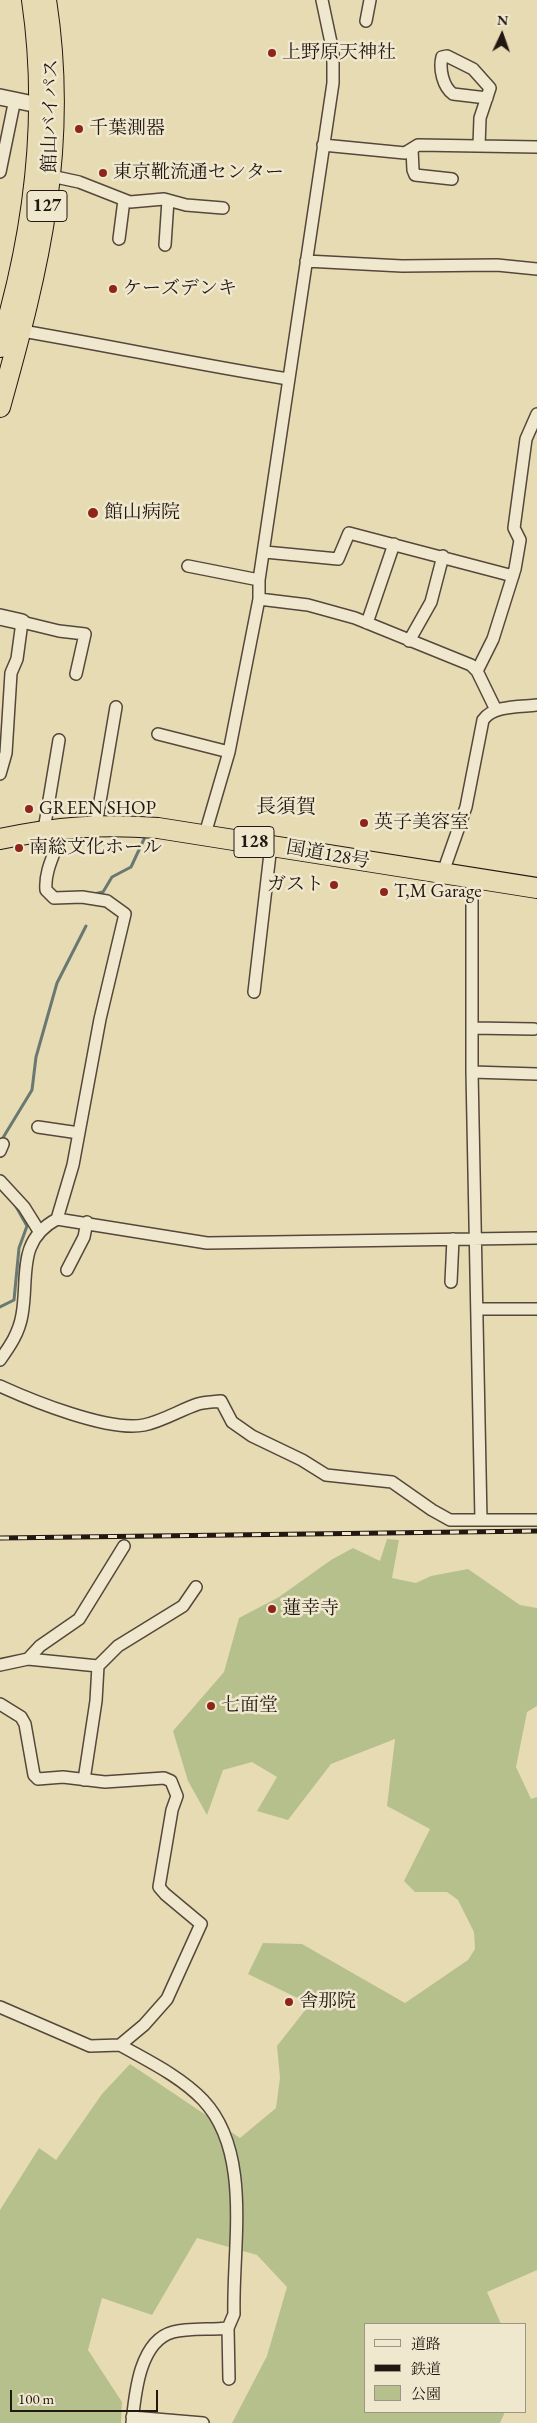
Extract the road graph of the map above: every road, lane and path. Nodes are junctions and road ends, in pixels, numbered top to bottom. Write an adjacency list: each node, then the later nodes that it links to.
1 (32, 0): 9 (highway, 館山バイパス / 127)
2 (46, 0): 9 (highway, 館山バイパス / 127)
3 (322, 0): 10 (street)
4 (370, 0): 5 (street)
5 (366, 21)
6 (0, 96): 8 (street)
7 (487, 98): 7 (street); 11 (street)
8 (15, 100): 9 (street); 14 (street)
9 (47, 107): 15 (highway, 館山バイパス / 127); 25 (highway, 館山バイパス / 127)
10 (323, 145): 13 (street); 22 (street)
11 (479, 146): 12 (street); 13 (street)
12 (537, 147)
13 (412, 149): 16 (street)
14 (0, 172)
15 (51, 176): 17 (street); 24 (highway, 館山バイパス / 127)
16 (452, 179)
17 (124, 200): 18 (street); 20 (street)
18 (168, 200): 19 (street); 21 (street)
19 (223, 208)
20 (119, 239)
21 (165, 245)
22 (306, 261): 23 (street); 26 (street)
23 (537, 269)
24 (22, 331): 26 (street); 27 (highway, 館山バイパス / 127)
25 (0, 347)
26 (288, 379): 30 (street)
27 (0, 407)
28 (537, 414): 33 (street)
29 (394, 544): 30 (street); 31 (street); 38 (street)
30 (265, 552): 34 (street)
31 (443, 556): 33 (street); 39 (street)
32 (188, 566): 34 (street)
33 (513, 576): 40 (street)
34 (259, 580): 35 (street)
35 (259, 599): 38 (street); 47 (street)
36 (0, 617): 37 (street)
37 (22, 622): 41 (street); 48 (street)
38 (367, 623): 39 (street)
39 (409, 641): 40 (street)
40 (477, 671): 44 (street)
41 (76, 674)
42 (537, 705): 44 (street)
43 (116, 707): 49 (street)
44 (496, 710): 54 (street)
45 (158, 734): 47 (street)
46 (59, 740): 50 (street)
47 (228, 752): 51 (street)
48 (0, 774)
49 (96, 826): 50 (highway, 国道128号 / 128); 51 (highway, 国道128号 / 128)
50 (53, 828): 52 (highway, 国道128号 / 128); 63 (street)
51 (205, 834): 53 (highway, 国道128号 / 128)
52 (0, 839)
53 (271, 845): 54 (highway, 国道128号 / 128); 57 (street)
54 (442, 875): 55 (highway, 国道128号 / 128)
55 (472, 879): 56 (highway, 国道128号 / 128); 58 (street)
56 (537, 888)
57 (254, 992)
58 (472, 1028): 59 (street); 60 (street)
59 (534, 1029)
60 (472, 1072): 61 (street); 70 (street)
61 (537, 1074)
62 (38, 1127): 63 (street)
63 (79, 1133): 65 (street)
64 (0, 1181): 67 (street)
65 (57, 1219): 66 (street); 67 (street)
66 (86, 1222): 69 (street); 71 (street)
67 (39, 1231): 75 (street)
68 (537, 1238): 70 (street)
69 (453, 1239): 70 (street); 72 (street)
70 (476, 1239): 73 (street)
71 (67, 1270)
72 (451, 1282)
73 (478, 1309): 74 (street); 77 (street)
74 (537, 1309)
75 (0, 1360)
76 (0, 1386): 77 (street)
77 (481, 1520): 78 (street)
78 (537, 1520)
79 (124, 1546): 81 (street)
80 (196, 1588): 83 (street)
81 (28, 1659): 82 (street); 83 (street)
82 (0, 1666)
83 (98, 1666): 85 (street)
84 (0, 1706): 85 (street)
85 (84, 1780): 87 (street)
86 (0, 2007): 87 (street)
87 (120, 2045): 88 (street)
88 (228, 2328): 89 (street); 90 (street)
89 (229, 2379)
90 (132, 2420): 91 (street)
91 (203, 2423)

